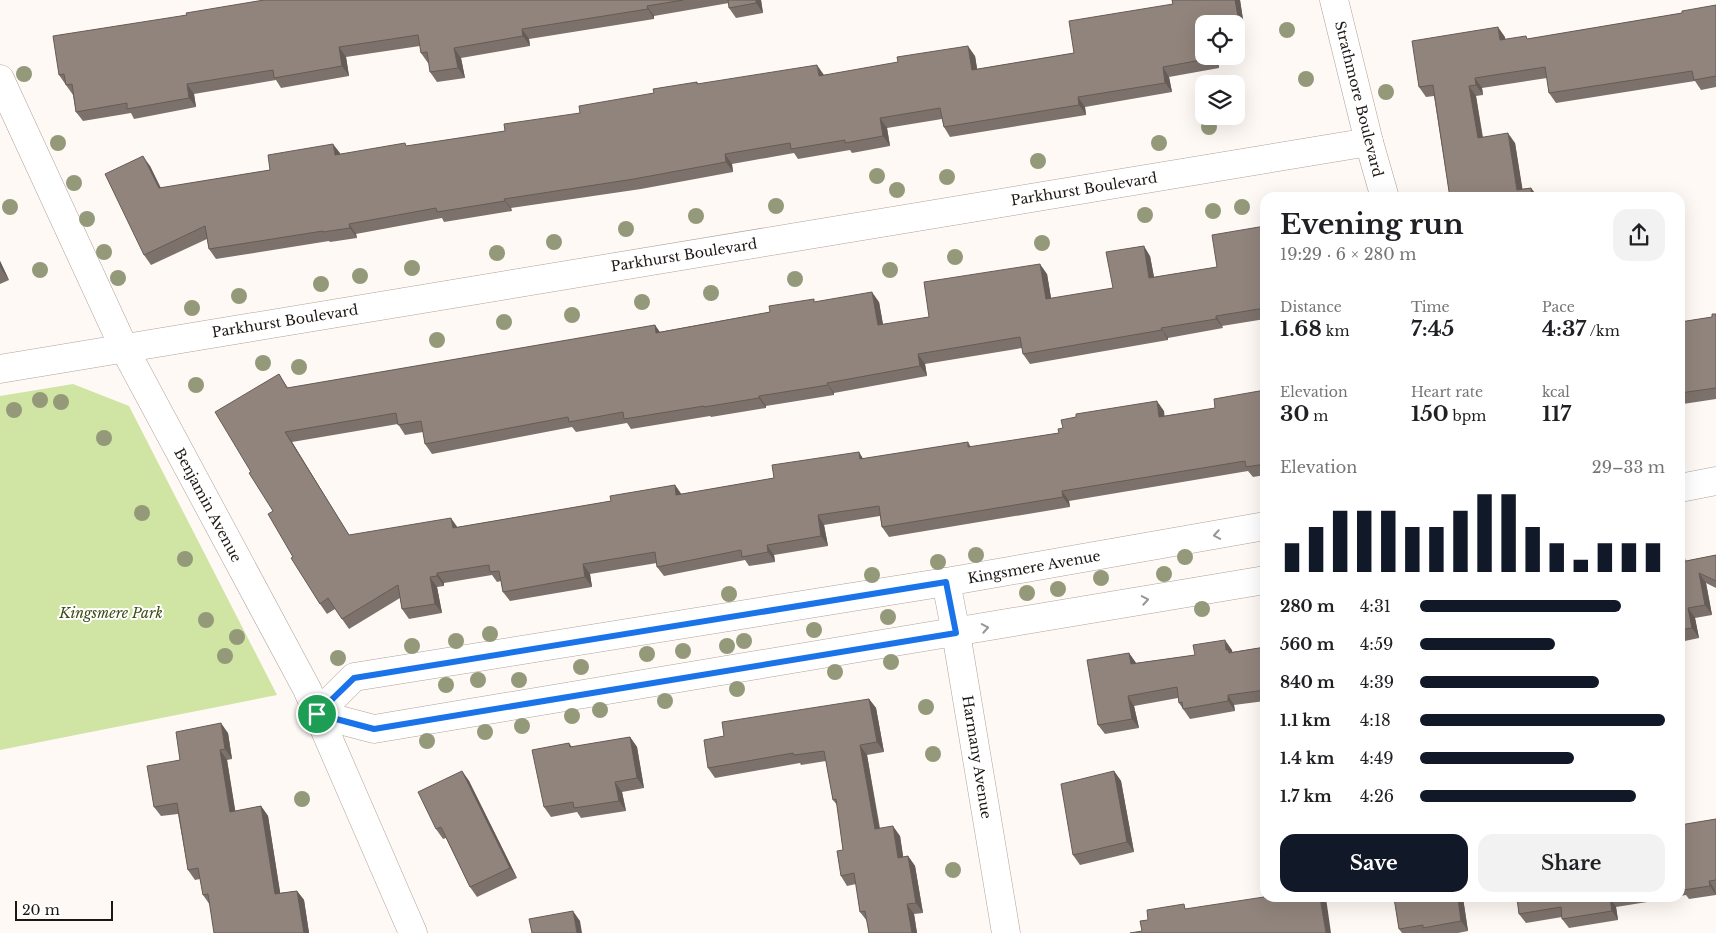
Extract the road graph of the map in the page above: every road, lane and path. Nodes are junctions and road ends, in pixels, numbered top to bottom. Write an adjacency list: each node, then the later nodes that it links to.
1 (1334, 0): 3 (street, Strathmore Boulevard)
2 (0, 79): 5 (street, Benjamin Avenue)
3 (1369, 142): 4 (street, Strathmore Boulevard); 5 (street, Parkhurst Boulevard)
4 (1383, 192)
5 (124, 348): 6 (street, Parkhurst Boulevard); 13 (street, Benjamin Avenue)
6 (0, 369)
7 (1716, 481): 8 (street)
8 (1685, 487)
9 (1260, 527): 11 (street, Kingsmere Avenue, one-way to 11)
10 (1260, 581): 12 (street, one-way to 10)
11 (946, 582): 12 (street, Harmany Avenue); 13 (street, Kingsmere Avenue)
12 (956, 633): 13 (street); 15 (street, Harmany Avenue)
13 (317, 714): 14 (street, Benjamin Avenue)
14 (413, 933)
15 (1006, 933)

